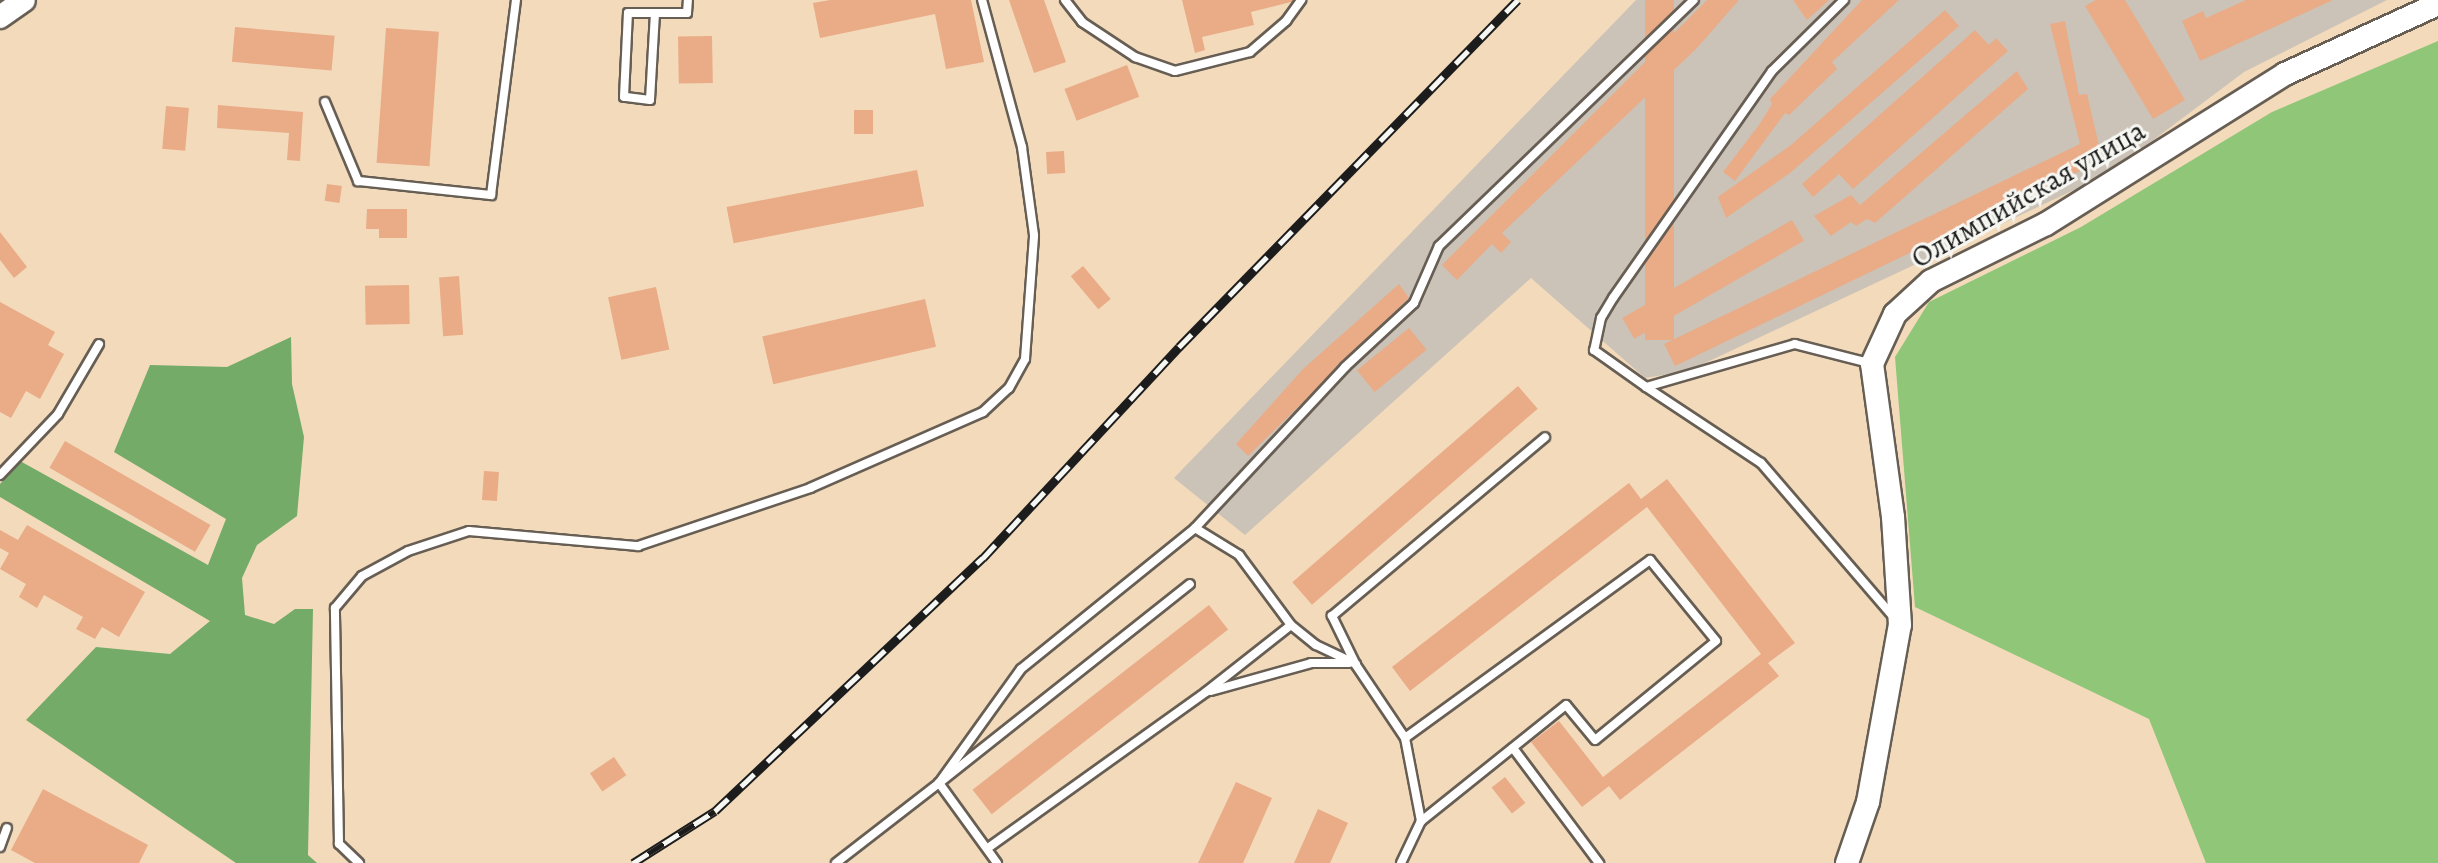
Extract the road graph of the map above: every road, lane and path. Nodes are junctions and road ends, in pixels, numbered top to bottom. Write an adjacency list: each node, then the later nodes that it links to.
1 (24, 0): 11 (street)
2 (516, 0): 12 (lane)
3 (688, 0): 10 (lane)
4 (982, 0): 31 (lane)
5 (1065, 0): 6 (lane)
6 (1301, 0)
7 (1694, 0): 18 (lane)
8 (1844, 0): 15 (lane)
9 (2438, 4): 14 (street, Олимпийская улица)
10 (655, 13): 10 (lane)
11 (0, 17)
12 (325, 102)
13 (99, 344): 17 (lane)
14 (1872, 364): 15 (lane); 21 (street)
15 (1646, 387): 21 (lane)
16 (1545, 437): 22 (lane)
17 (0, 475)
18 (1195, 528): 20 (lane); 26 (lane)
19 (1190, 584): 26 (lane)
20 (1291, 625): 22 (lane); 23 (lane)
21 (1900, 625): 36 (street)
22 (1356, 665): 23 (lane); 24 (lane)
23 (1206, 692): 30 (lane)
24 (1405, 738): 25 (lane); 27 (lane)
25 (1513, 748): 27 (lane); 35 (lane)
26 (939, 783): 30 (lane); 32 (lane)
27 (1421, 821): 34 (lane)
28 (7, 828): 29 (lane)
29 (0, 847)
30 (988, 848): 33 (lane)
31 (359, 863)
32 (836, 863)
33 (997, 863)
34 (1401, 863)
35 (1599, 863)
36 (1847, 863)

